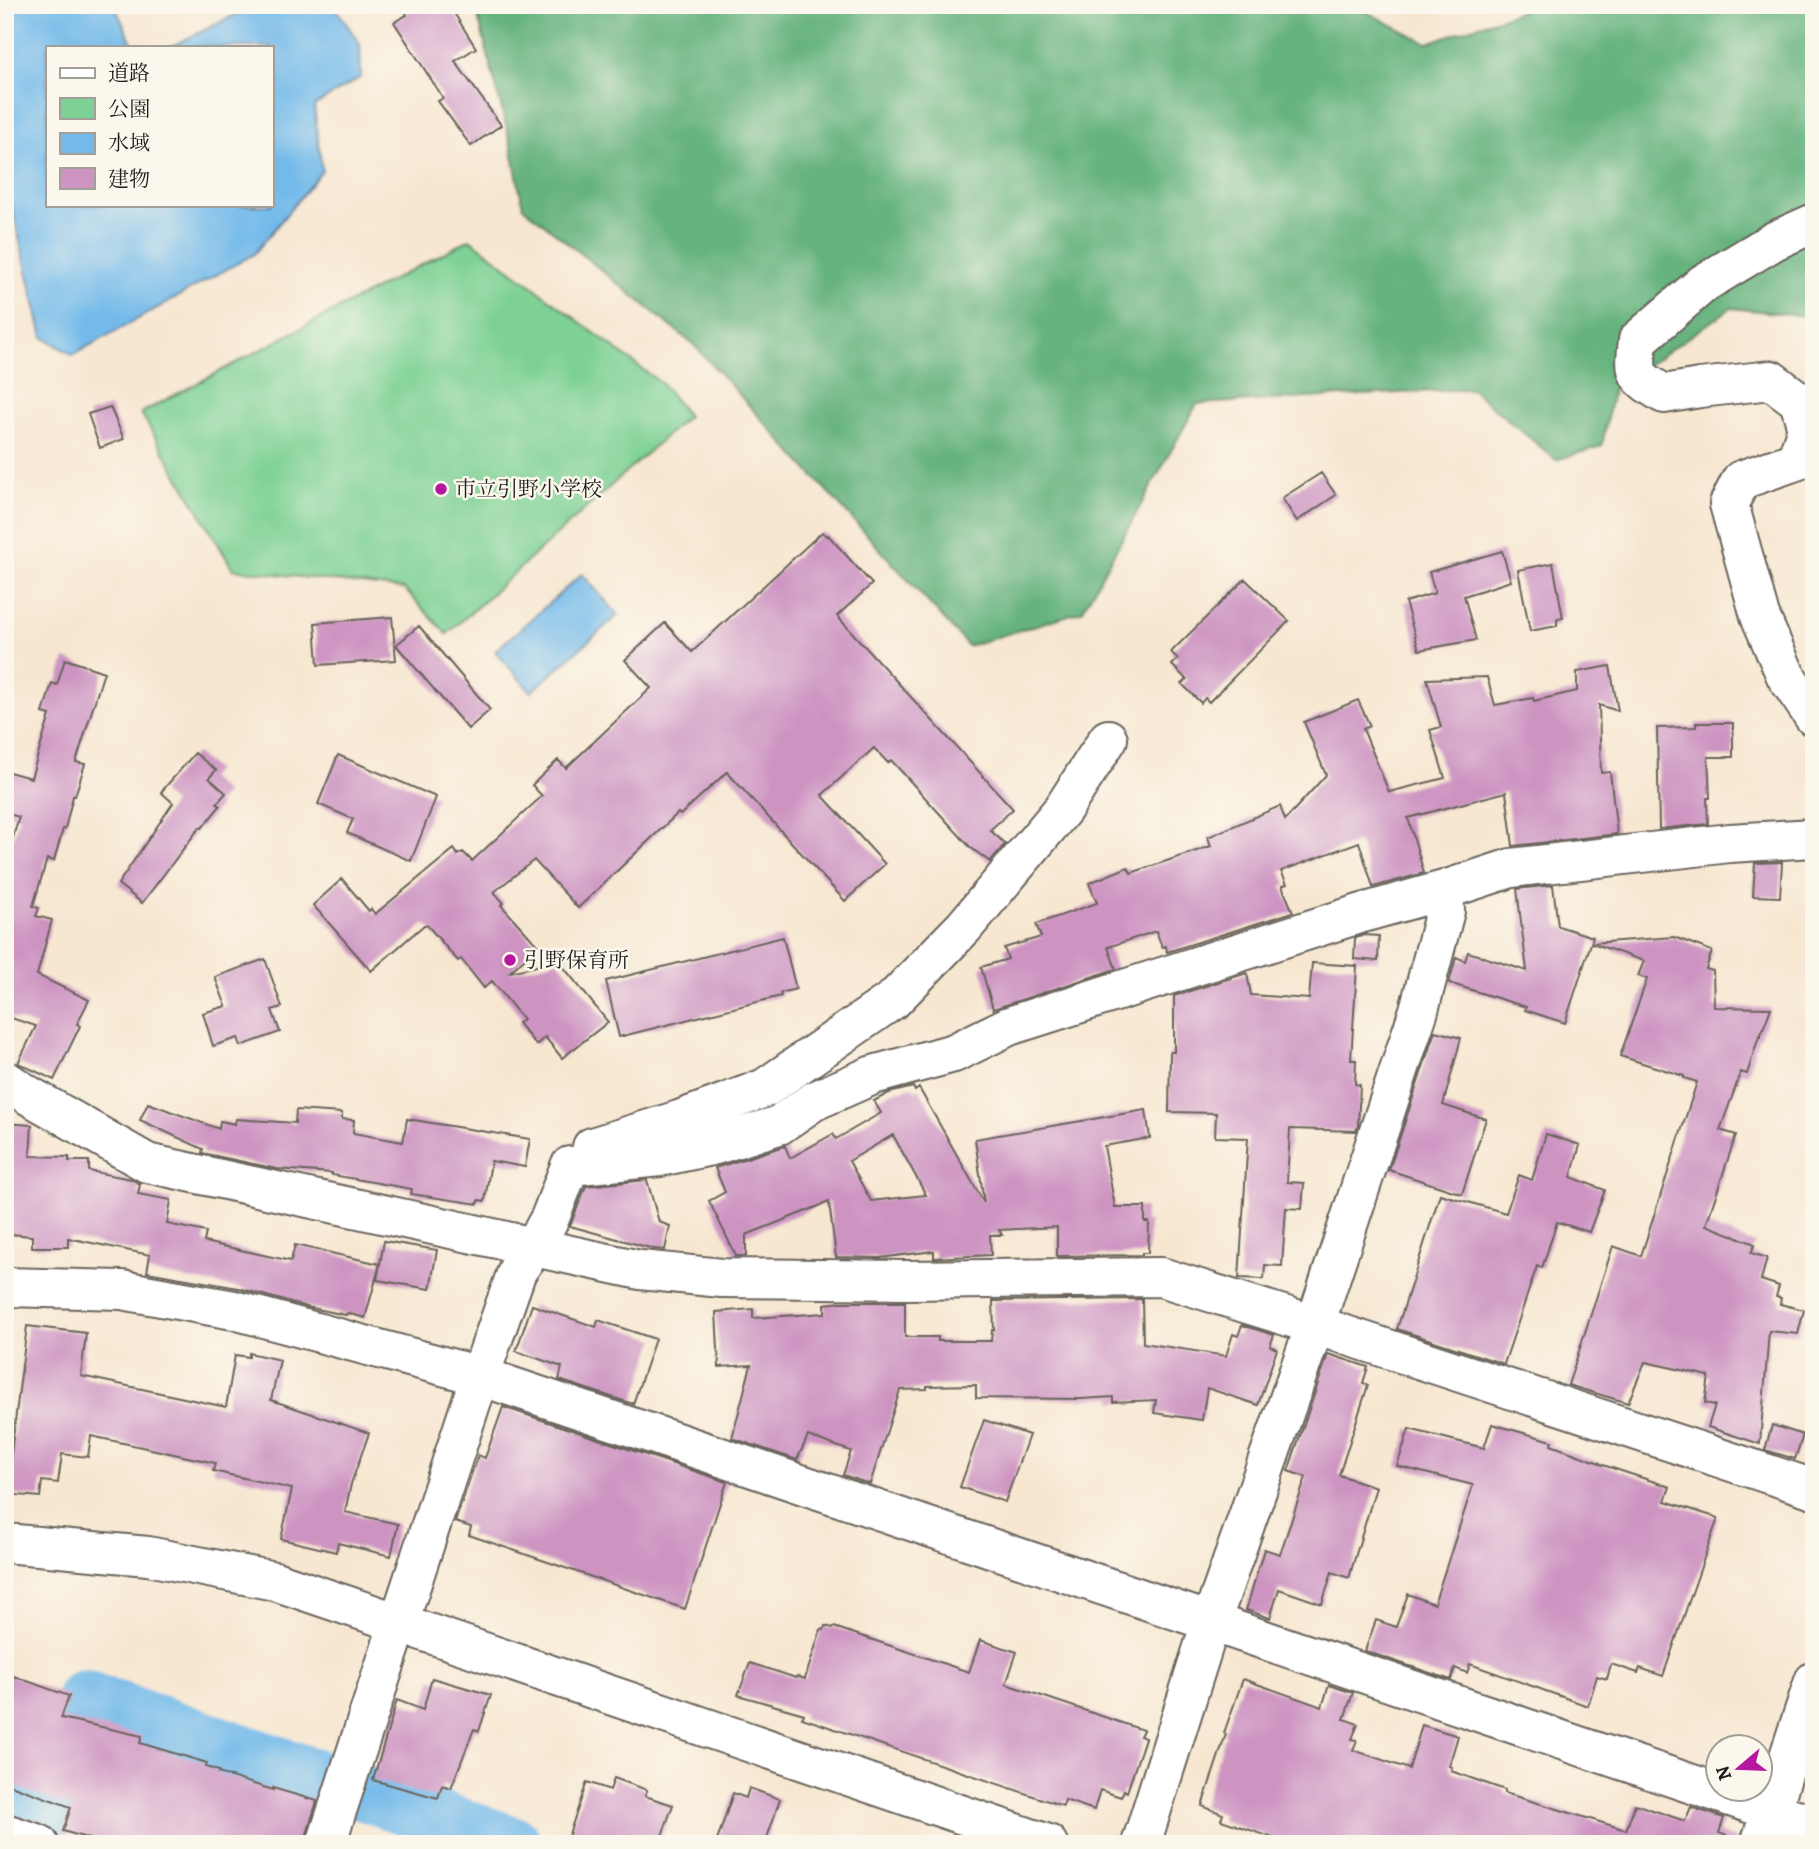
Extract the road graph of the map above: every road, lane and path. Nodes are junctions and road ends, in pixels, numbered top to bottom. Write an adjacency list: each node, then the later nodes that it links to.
1 (1814, 223): 2 (street)
2 (1814, 717)
3 (1108, 739): 7 (street)
4 (1814, 838): 5 (street)
5 (1444, 890): 7 (street); 10 (street)
6 (5, 1080): 8 (street)
7 (570, 1166): 8 (street)
8 (534, 1247): 10 (street); 11 (street)
9 (5, 1287): 11 (street)
10 (1315, 1325): 12 (street); 14 (street)
11 (480, 1376): 14 (street); 15 (street)
12 (1814, 1489)
13 (5, 1543): 15 (street)
14 (1211, 1622): 18 (street); 23 (street)
15 (400, 1623): 21 (street); 22 (street)
16 (1814, 1681): 18 (street)
17 (1814, 1825): 18 (street)
18 (1765, 1827)
19 (5, 1833): 20 (street)
20 (39, 1844)
21 (326, 1844)
22 (1048, 1844)
23 (1140, 1844)

